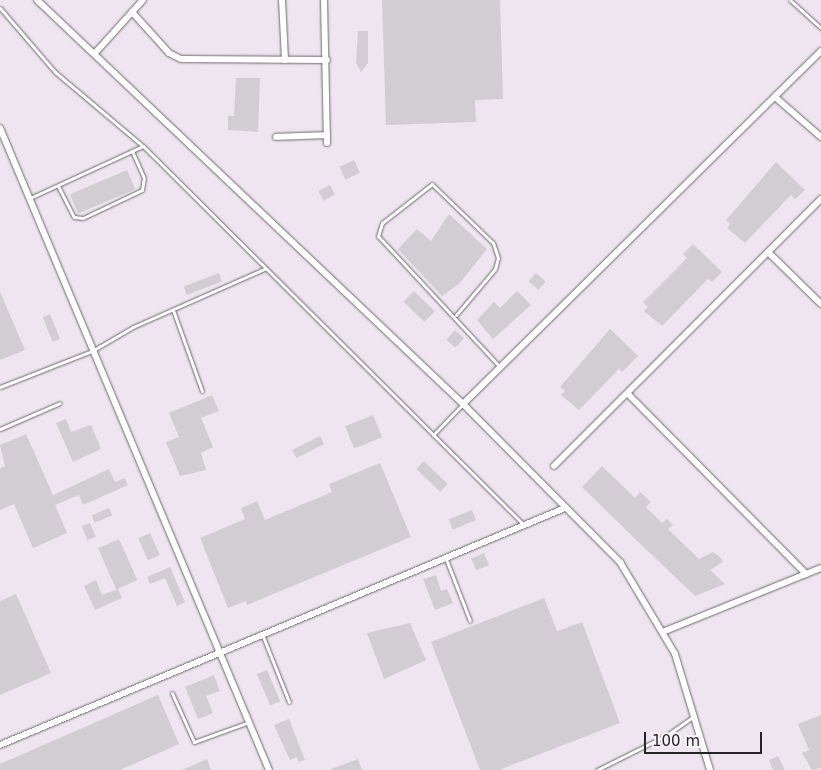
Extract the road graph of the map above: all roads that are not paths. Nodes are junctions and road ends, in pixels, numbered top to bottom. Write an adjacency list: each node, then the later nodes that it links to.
1 (37, 0): 10 (street)
2 (143, 0): 7 (street)
3 (282, 0): 11 (street)
4 (324, 0): 12 (street)
5 (790, 0): 8 (lane)
6 (0, 8): 19 (lane)
7 (132, 12): 10 (street); 11 (street)
8 (821, 28)
9 (821, 51): 13 (street)
10 (96, 52): 35 (street)
11 (284, 60): 12 (street)
12 (327, 60): 15 (street)
13 (775, 97): 17 (street); 30 (street)
14 (0, 128): 22 (street)
15 (327, 136): 16 (street); 18 (street)
16 (276, 137)
17 (821, 138)
18 (327, 143)
19 (143, 146): 20 (lane); 25 (lane)
20 (132, 151): 21 (lane); 21 (lane)
21 (58, 186): 22 (lane)
22 (30, 198): 29 (street)
23 (821, 199): 24 (street)
24 (769, 253): 26 (street); 33 (street)
25 (266, 268): 27 (lane); 37 (lane)
26 (821, 304)
27 (173, 310): 29 (lane); 32 (lane)
28 (456, 315): 28 (lane); 30 (lane)
29 (92, 352): 31 (lane); 47 (street)
30 (500, 368): 35 (street)
31 (0, 387)
32 (202, 391)
33 (629, 395): 38 (street); 43 (street)
34 (60, 404): 36 (lane)
35 (463, 404): 37 (lane); 39 (street)
36 (0, 429)
37 (433, 435): 40 (lane)
38 (554, 466)
39 (565, 508): 40 (street); 45 (street)
40 (523, 524): 41 (street)
41 (444, 556): 44 (lane); 46 (street)
42 (821, 568): 43 (street)
43 (806, 574): 45 (street)
44 (470, 621)
45 (665, 631): 50 (street)
46 (262, 633): 47 (street); 49 (lane)
47 (222, 651): 51 (street); 52 (street)
48 (172, 693): 51 (lane)
49 (289, 702)
50 (694, 716): 54 (lane); 55 (street)
51 (250, 722): 53 (street)
52 (0, 745)
53 (269, 770)
54 (596, 770)
55 (710, 770)

